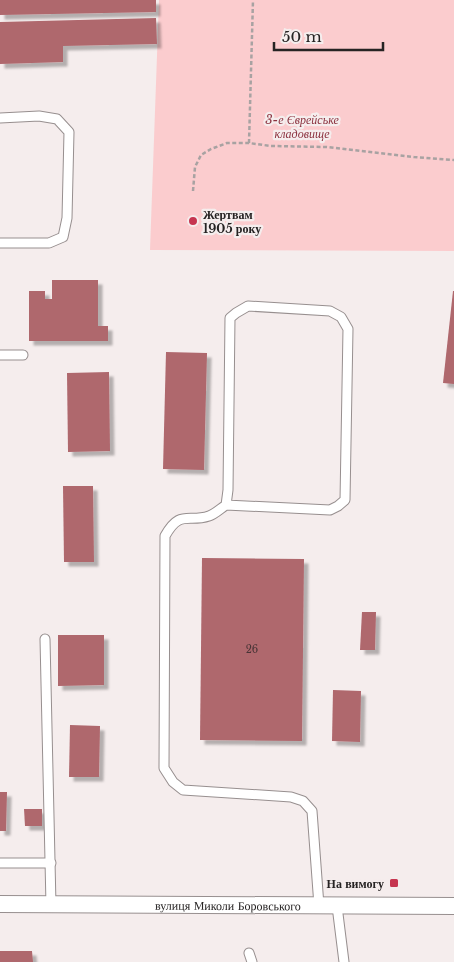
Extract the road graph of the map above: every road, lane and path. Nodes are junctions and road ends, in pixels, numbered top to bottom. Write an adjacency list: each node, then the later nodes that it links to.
1 (253, 0): 3 (path)
2 (0, 118): 6 (lane)
3 (249, 142): 4 (path); 5 (path)
4 (454, 160)
5 (193, 191)
6 (0, 243)
7 (0, 355): 8 (lane)
8 (23, 356)
9 (226, 505): 9 (lane); 15 (lane)
10 (45, 638): 12 (lane)
11 (0, 863): 12 (lane)
12 (51, 864): 14 (lane)
13 (0, 904): 14 (street, вулиця Миколи Боровського)
14 (51, 905): 15 (street, вулиця Миколи Боровського)
15 (320, 906): 16 (street, вулиця Миколи Боровського)
16 (337, 906): 17 (street, вулиця Миколи Боровського); 20 (lane)
17 (454, 906)
18 (249, 953): 19 (lane)
19 (252, 962)
20 (344, 962)

